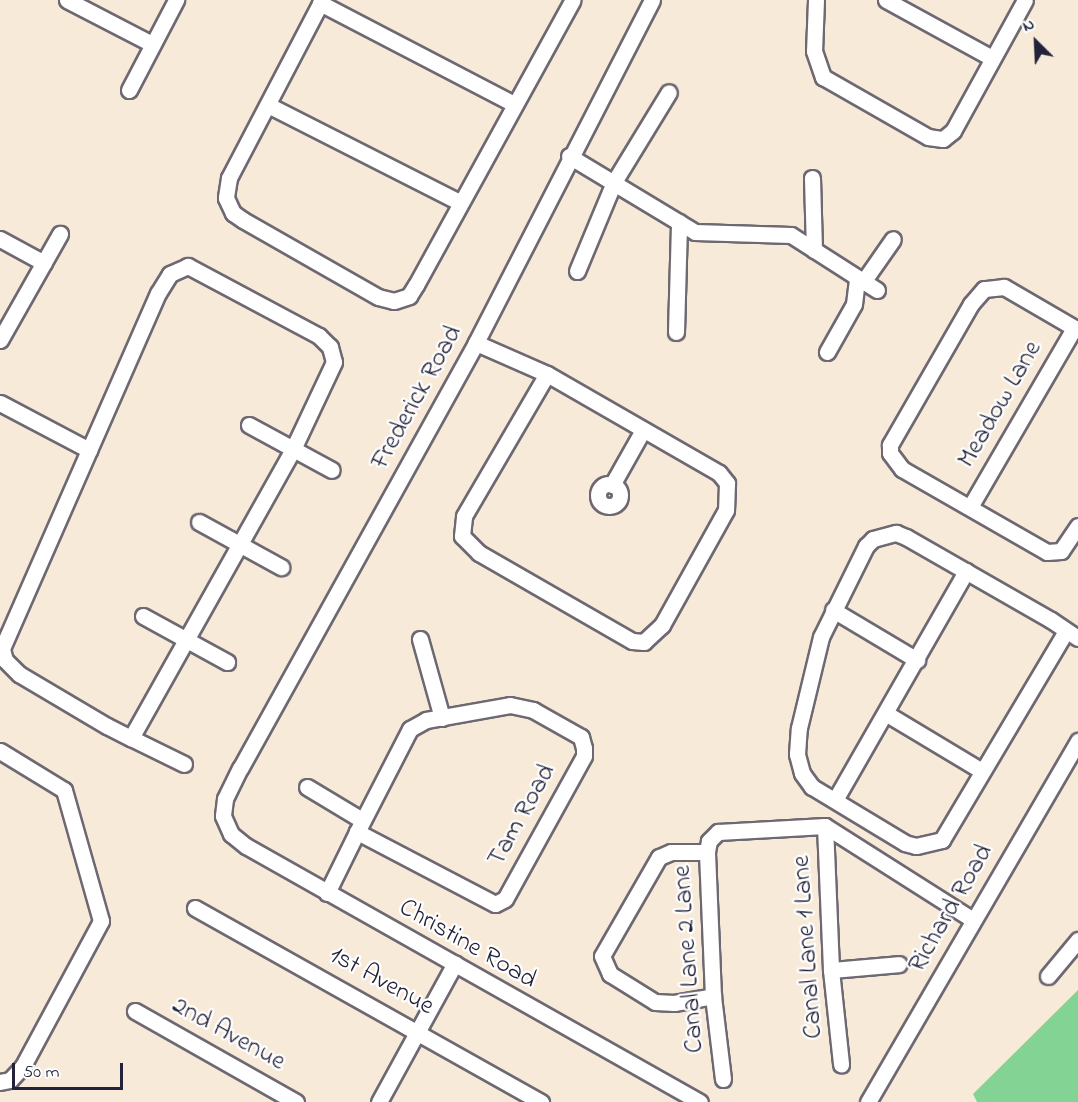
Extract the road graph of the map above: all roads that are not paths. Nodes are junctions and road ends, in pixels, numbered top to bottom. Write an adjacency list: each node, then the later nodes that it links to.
1 (67, 0): 9 (street)
2 (176, 0): 9 (street)
3 (573, 0): 13 (street)
4 (652, 0): 15 (street, Frederick Road)
5 (816, 0): 10 (street)
6 (886, 0): 10 (street)
7 (1025, 0): 10 (street)
8 (321, 2): 13 (street); 14 (street)
9 (152, 44): 11 (street)
10 (992, 58)
11 (129, 90)
12 (669, 92): 17 (street)
13 (514, 104): 18 (street)
14 (268, 105): 18 (street); 18 (street)
15 (569, 156): 17 (street); 31 (street, Frederick Road)
16 (812, 178): 23 (street)
17 (614, 182): 19 (street); 25 (street)
18 (460, 203)
19 (679, 222): 23 (street); 29 (street)
20 (60, 234): 24 (street)
21 (893, 238): 26 (street)
22 (0, 239): 24 (street)
23 (814, 250): 26 (street)
24 (44, 263): 30 (street)
25 (577, 271)
26 (860, 280): 27 (street); 32 (street)
27 (877, 290)
28 (1076, 329): 41 (street, Meadow Lane); 41 (street)
29 (676, 332)
30 (0, 340)
31 (476, 343): 33 (street); 63 (street, Frederick Road)
32 (827, 352)
33 (546, 374): 36 (street); 36 (street)
34 (0, 404): 38 (street)
35 (249, 425): 37 (street)
36 (643, 430): 40 (street)
37 (294, 447): 38 (street); 39 (street); 44 (street)
38 (89, 450): 56 (street)
39 (332, 470)
40 (612, 485)
41 (970, 507): 43 (street)
42 (199, 522): 44 (street)
43 (1078, 526)
44 (240, 543): 45 (street); 51 (street)
45 (281, 567)
46 (966, 571): 47 (street); 49 (street); 52 (street)
47 (833, 609): 52 (street); 62 (street)
48 (143, 616): 51 (street)
49 (1072, 634): 60 (street)
50 (420, 639): 55 (street)
51 (188, 641): 53 (street); 56 (street)
52 (916, 660): 54 (street)
53 (227, 662)
54 (887, 714): 60 (street); 62 (street)
55 (442, 718): 64 (street, Tam Road); 64 (street, Tam Road)
56 (131, 738): 59 (street)
57 (1078, 741): 69 (street, Richard Road)
58 (0, 751): 80 (street)
59 (184, 764)
60 (982, 771): 62 (street)
61 (308, 787): 64 (street, Tam Road)
62 (835, 800)
63 (223, 816): 67 (street, Christine Road)
64 (359, 826): 67 (street, Tam Road)
65 (825, 826): 66 (street, Canal Lane 2 Lane); 69 (street); 73 (street, Canal Lane 1 Lane)
66 (707, 852): 75 (street, Canal Lane 2 Lane); 75 (street)
67 (327, 893): 71 (street, Christine Road)
68 (195, 908): 77 (street, 1st Avenue)
69 (973, 920): 85 (street, Richard Road)
70 (1078, 940): 74 (street)
71 (455, 963): 77 (street); 84 (street, Christine Road)
72 (899, 964): 73 (street)
73 (831, 970): 78 (street, Canal Lane 1 Lane)
74 (1048, 976)
75 (713, 996): 79 (street, Canal Lane 2 Lane)
76 (135, 1011): 81 (street, 2nd Avenue)
77 (420, 1031): 82 (street); 83 (street, 1st Avenue)
78 (841, 1064)
79 (723, 1079)
80 (0, 1082)
81 (296, 1102)
82 (379, 1102)
83 (541, 1102)
84 (700, 1102)
85 (868, 1102)

